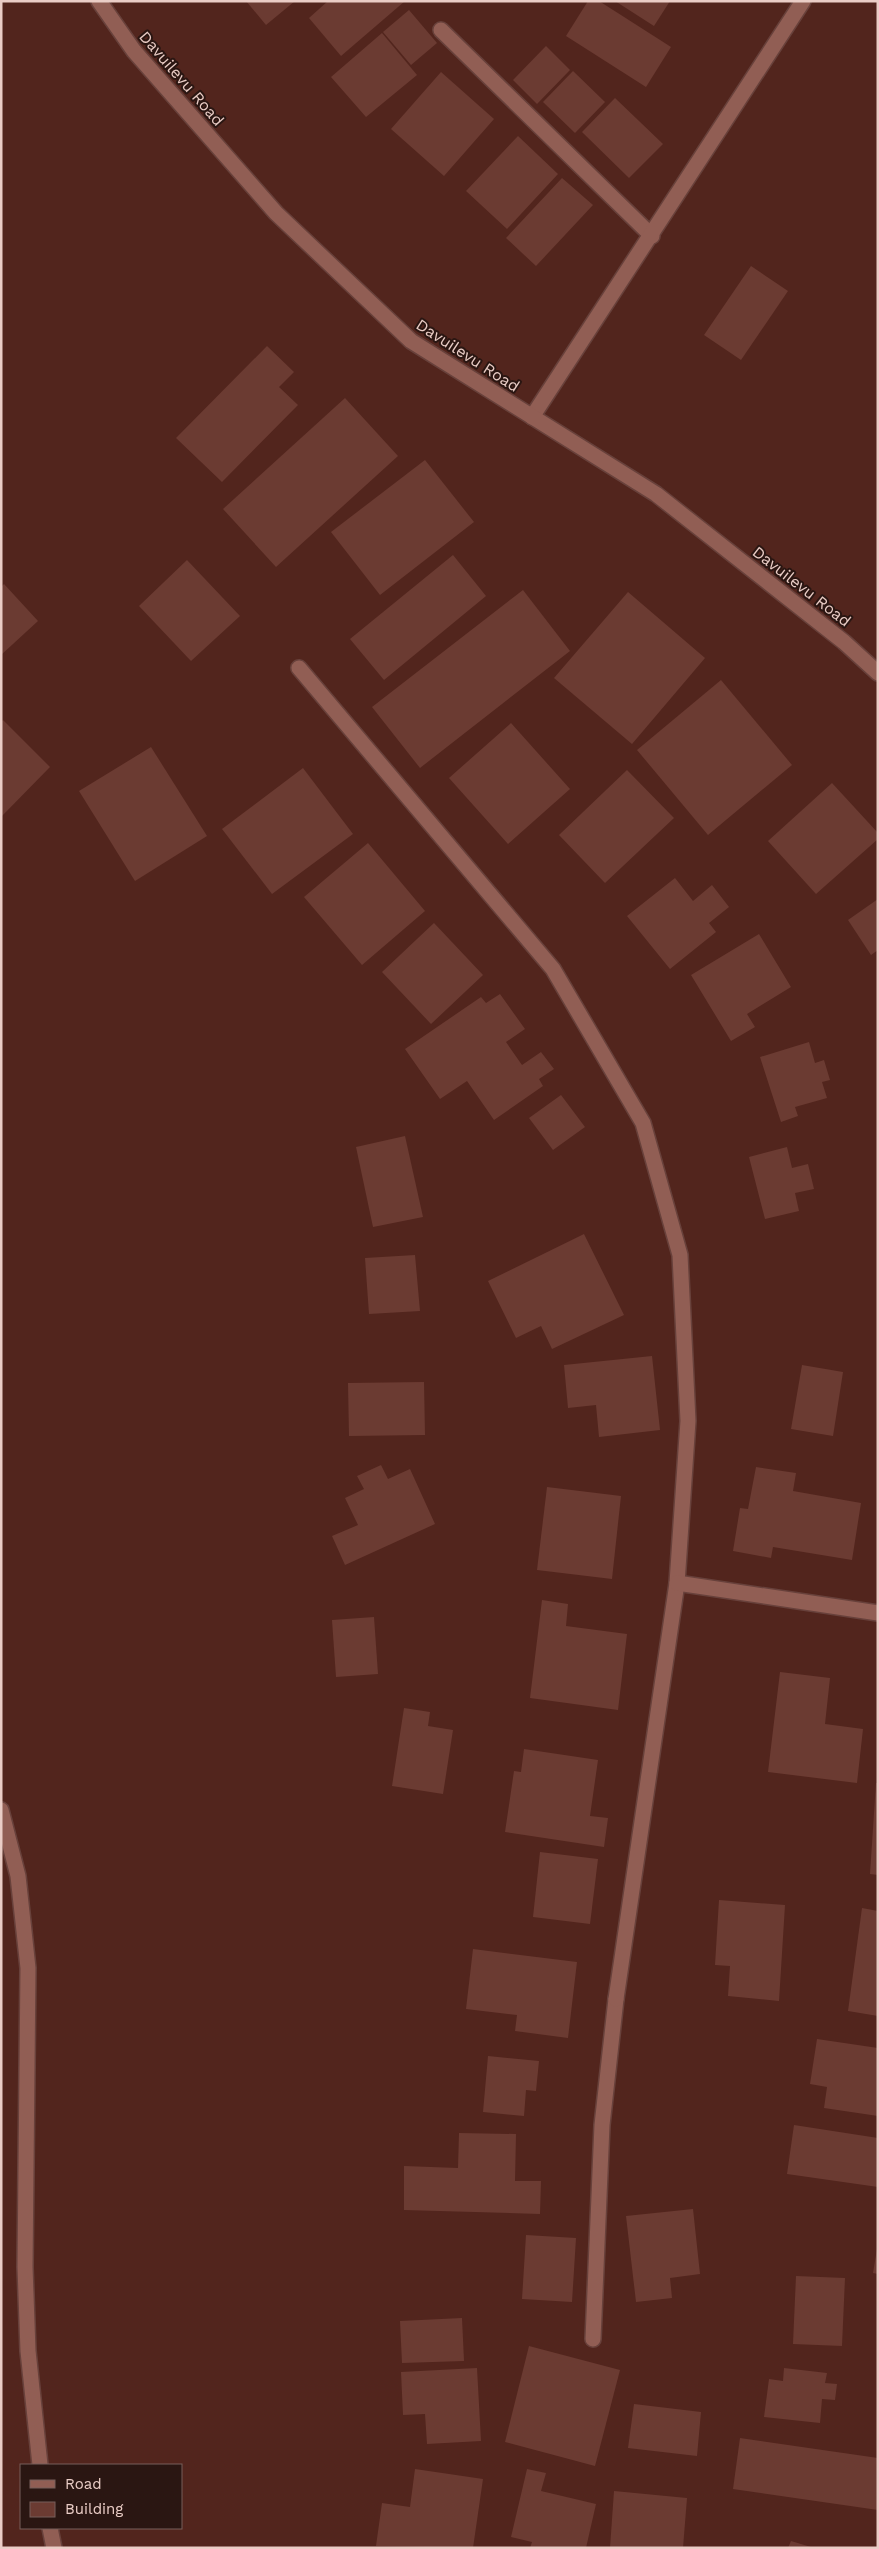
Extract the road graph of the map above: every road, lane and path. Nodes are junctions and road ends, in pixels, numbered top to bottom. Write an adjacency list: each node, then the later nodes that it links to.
1 (99, 1): 5 (street, Davuilevu Road)
2 (799, 3): 4 (street)
3 (442, 30): 4 (street)
4 (652, 236): 5 (street)
5 (532, 417): 7 (street, Davuilevu Road)
6 (299, 668): 8 (street)
7 (878, 673)
8 (677, 1583): 9 (street); 11 (street)
9 (878, 1613)
10 (1, 1810): 12 (street)
11 (593, 2338)
12 (40, 2464)
13 (50, 2529): 14 (street)
14 (54, 2548)

